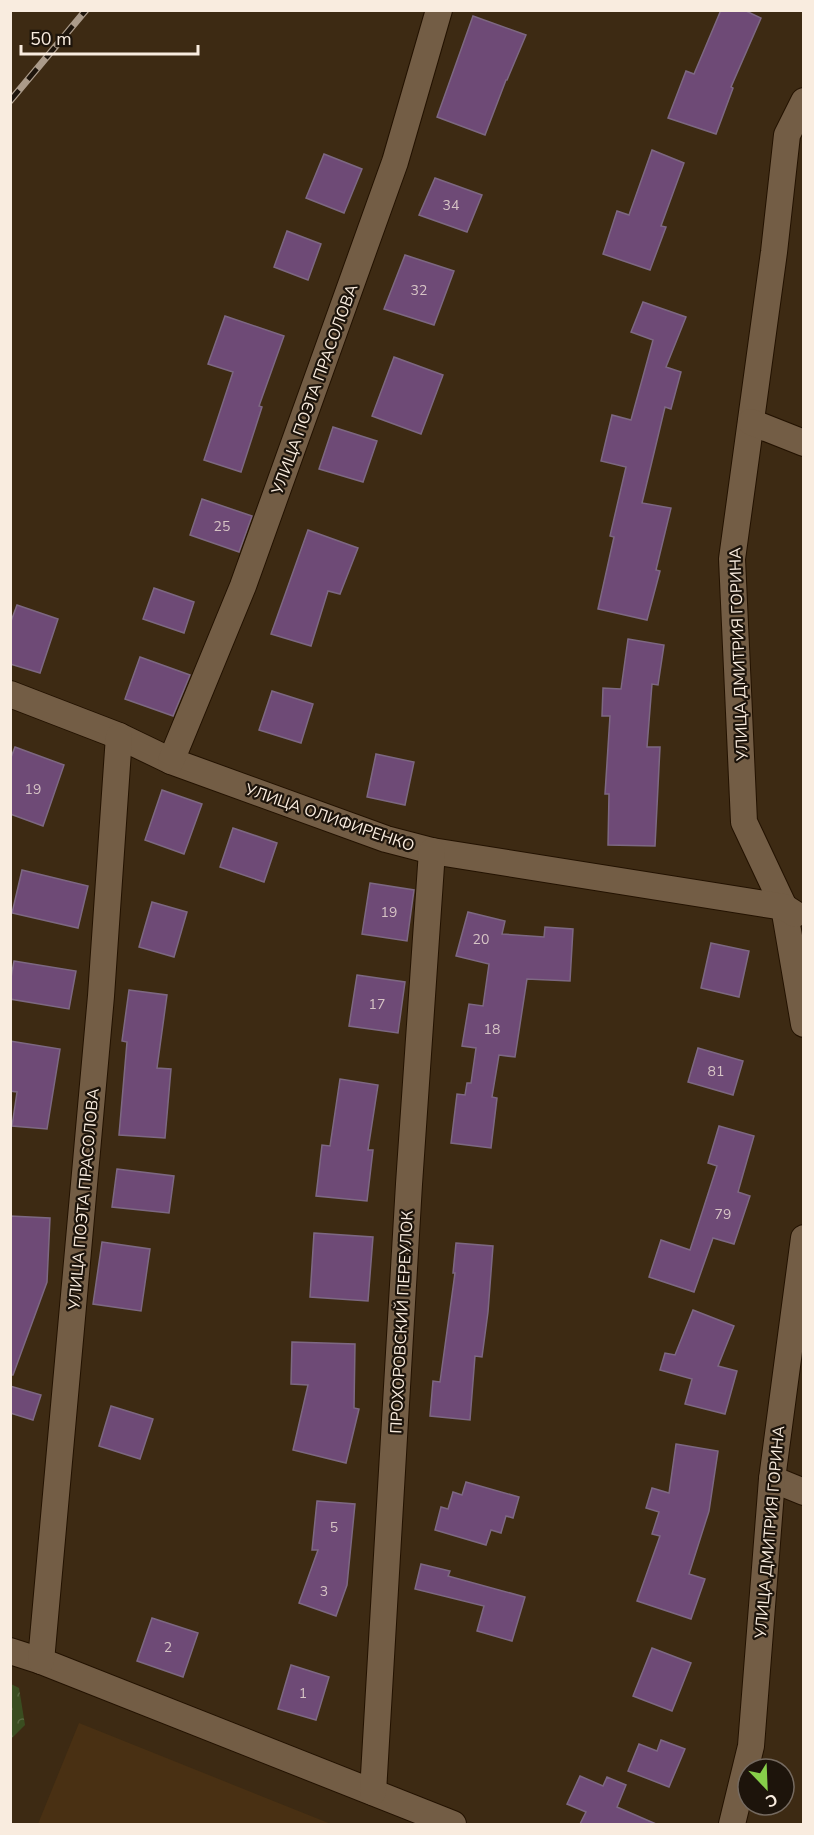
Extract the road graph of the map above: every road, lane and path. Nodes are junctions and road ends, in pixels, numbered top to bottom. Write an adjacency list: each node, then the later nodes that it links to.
1 (439, 10): 7 (street, УЛИЦА ПОЭТА ПРАСОЛОВА)
2 (804, 101): 3 (street, УЛИЦА ДМИТРИЯ ГОРИНА)
3 (751, 422): 4 (street); 9 (street, УЛИЦА ДМИТРИЯ ГОРИНА)
4 (804, 443)
5 (10, 694): 6 (street, УЛИЦА ОЛИФИРЕНКО)
6 (119, 736): 7 (street, УЛИЦА ОЛИФИРЕНКО); 15 (street, УЛИЦА ПОЭТА ПРАСОЛОВА)
7 (171, 761): 8 (street, УЛИЦА ОЛИФИРЕНКО)
8 (432, 852): 9 (street, УЛИЦА ОЛИФИРЕНКО); 16 (street, ПРОХОРОВСКИЙ ПЕРЕУЛОК)
9 (794, 913): 10 (street, УЛИЦА ДМИТРИЯ ГОРИНА)
10 (804, 1024)
11 (804, 1238): 12 (street, УЛИЦА ДМИТРИЯ ГОРИНА)
12 (772, 1479): 13 (street); 18 (street, УЛИЦА ДМИТРИЯ ГОРИНА)
13 (804, 1492)
14 (10, 1650): 15 (street)
15 (41, 1661): 16 (street)
16 (373, 1792): 17 (street)
17 (453, 1824)
18 (732, 1824)

